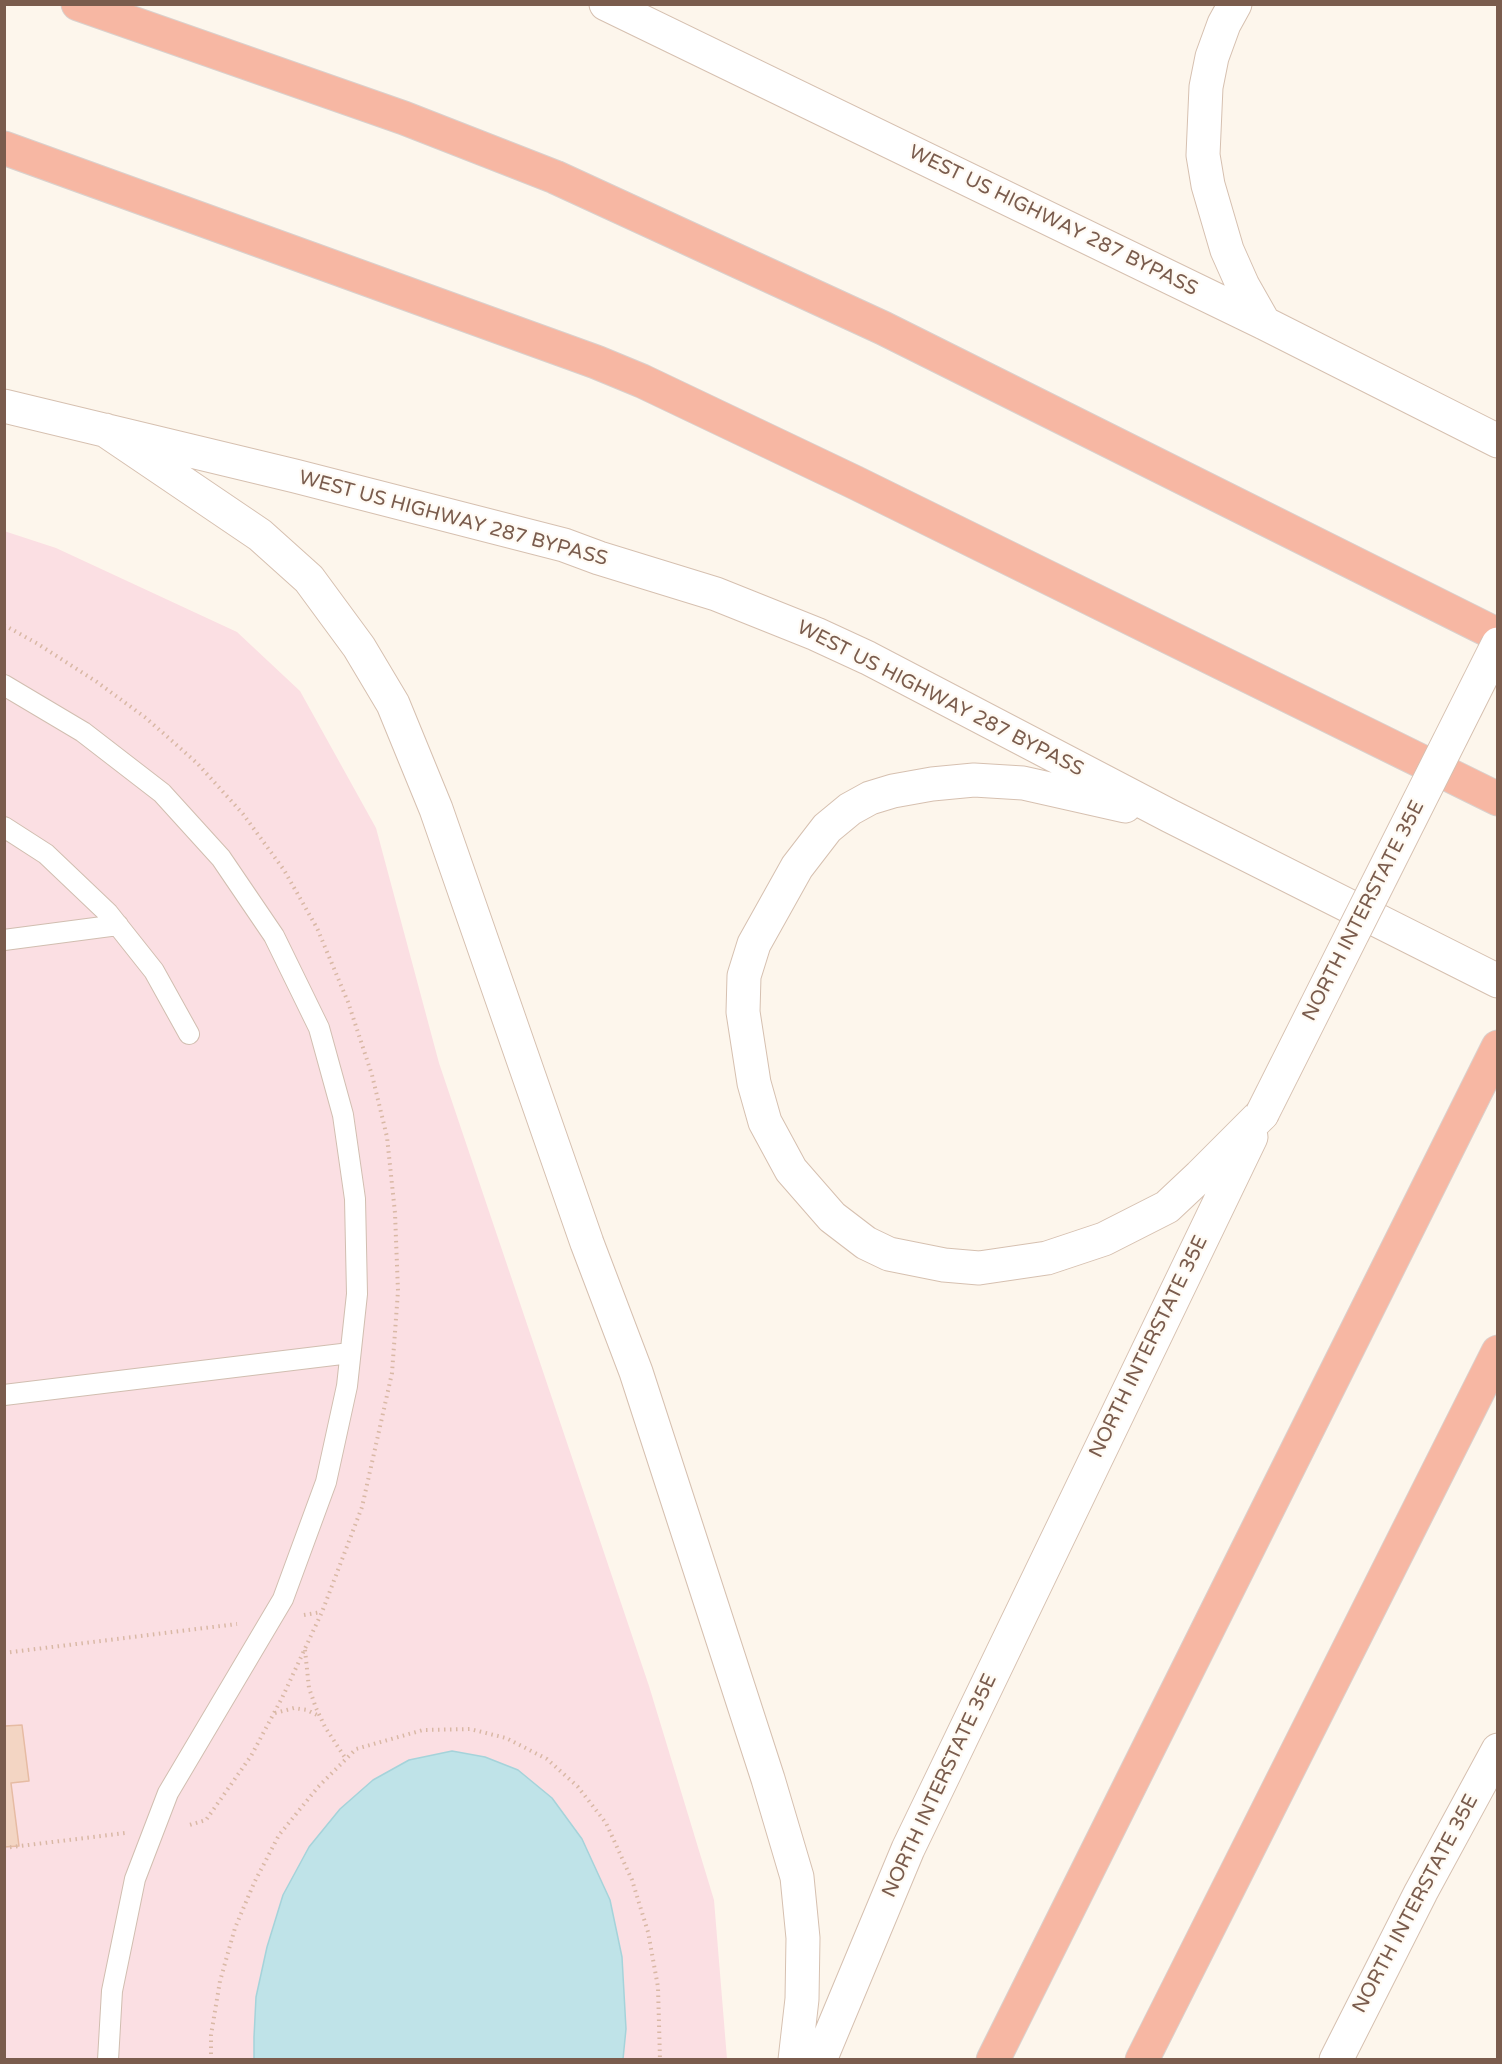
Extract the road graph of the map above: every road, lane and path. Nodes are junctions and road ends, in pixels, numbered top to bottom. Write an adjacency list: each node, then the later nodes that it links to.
1 (78, 4): 10 (highway)
2 (606, 4): 5 (main road, WEST US HIGHWAY 287 BYPASS)
3 (1235, 4): 5 (main road)
4 (4, 148): 13 (highway)
5 (1264, 323): 8 (main road, WEST US HIGHWAY 287 BYPASS)
6 (4, 406): 7 (main road, WEST US HIGHWAY 287 BYPASS)
7 (105, 430): 14 (main road, WEST US HIGHWAY 287 BYPASS); 38 (main road)
8 (1497, 441)
9 (4, 625): 26 (path)
10 (1497, 635)
11 (1497, 644): 21 (main road, NORTH INTERSTATE 35E, bridge)
12 (4, 685): 23 (lane)
13 (1497, 799)
14 (1170, 816): 18 (main road, WEST US HIGHWAY 287 BYPASS); 21 (main road)
15 (4, 827): 16 (lane)
16 (118, 925): 17 (lane); 19 (lane)
17 (4, 940)
18 (1497, 981)
19 (189, 1034)
20 (1497, 1047): 40 (highway)
21 (1262, 1114): 39 (main road, NORTH INTERSTATE 35E)
22 (1497, 1352): 41 (highway)
23 (350, 1353): 24 (lane); 35 (lane)
24 (4, 1395)
25 (244, 1623): 27 (path)
26 (305, 1649): 28 (path); 29 (path)
27 (4, 1653)
28 (274, 1714): 29 (path); 32 (path)
29 (320, 1716): 31 (path)
30 (1497, 1750): 42 (main road, NORTH INTERSTATE 35E)
31 (346, 1759): 36 (path); 37 (path)
32 (182, 1826)
33 (128, 1833): 34 (path)
34 (4, 1848)
35 (108, 2060)
36 (210, 2060)
37 (660, 2060)
38 (795, 2060)
39 (820, 2060)
40 (993, 2060)
41 (1142, 2060)
42 (1336, 2060)

